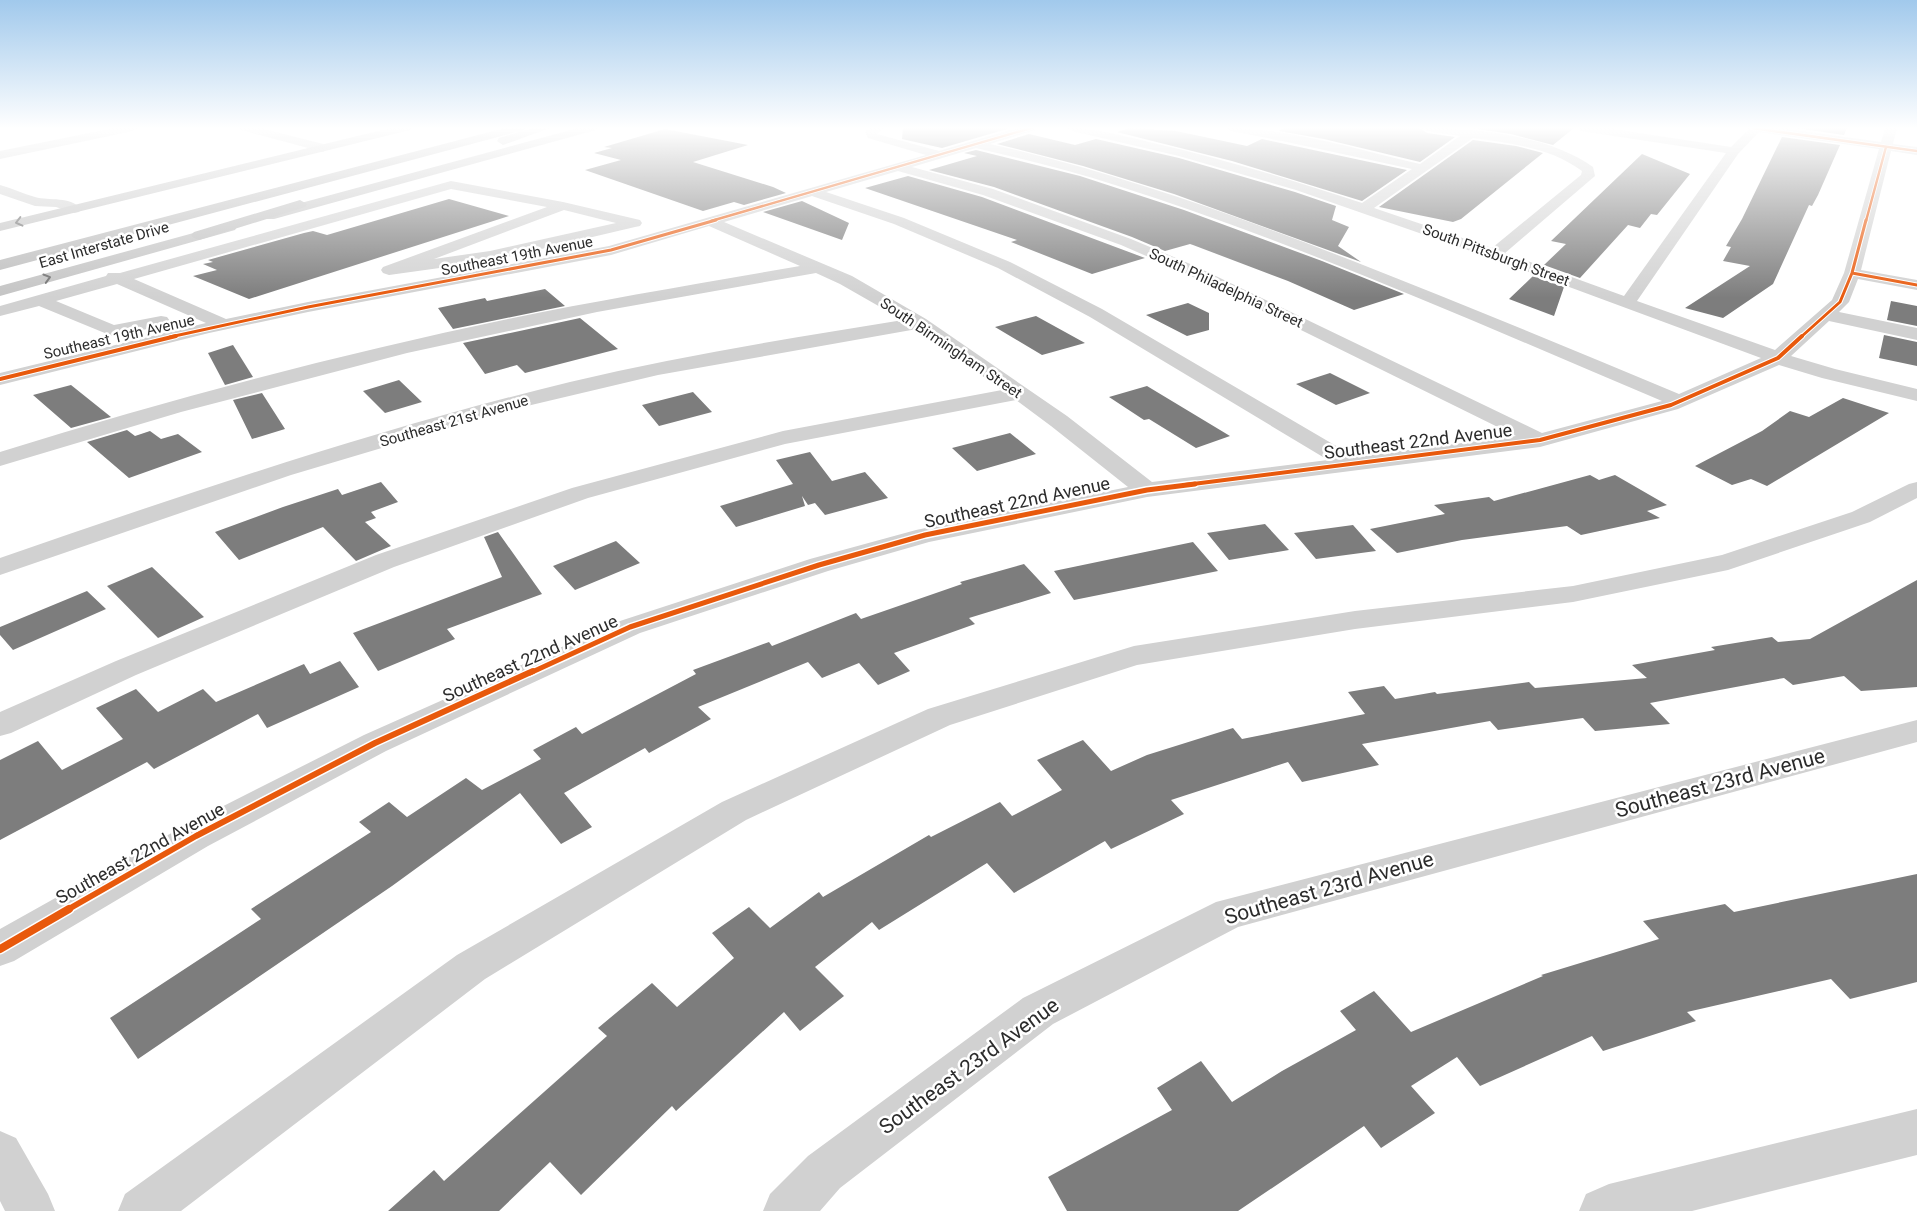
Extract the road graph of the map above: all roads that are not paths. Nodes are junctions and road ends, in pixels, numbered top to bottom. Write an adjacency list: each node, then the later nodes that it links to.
1 (26, 185): 20 (street)
2 (174, 185): 23 (main road)
3 (256, 185): 25 (highway)
4 (305, 185): 31 (highway)
5 (362, 185): 28 (highway)
6 (386, 185): 17 (main road, East Interstate Drive)
7 (451, 185): 19 (street); 21 (street)
8 (839, 185): 18 (street, Southeast 19th Avenue)
9 (961, 185): 54 (street, South Philadelphia Street)
10 (1122, 185): 53 (street)
11 (1292, 185): 22 (street, South Pittsburgh Street)
12 (1399, 185): 22 (street)
13 (1578, 185): 29 (street)
14 (1710, 185): 40 (street)
15 (1876, 185): 34 (street, Southeast 22nd Avenue)
16 (0, 189): 20 (street)
17 (369, 189): 19 (street); 28 (main road, East Interstate Drive)
18 (813, 192): 26 (street, Southeast 19th Avenue); 56 (street)
19 (405, 198): 35 (street)
20 (58, 203): 23 (street)
21 (563, 206): 24 (street); 30 (street)
22 (1364, 208): 29 (street, South Pittsburgh Street)
23 (74, 209): 27 (main road, one-way to 27)
24 (602, 216): 30 (street); 30 (street)
25 (126, 218)
26 (712, 222): 33 (street, South Birmingham Street); 38 (street, Southeast 19th Avenue)
27 (0, 227)
28 (198, 235): 32 (main road, East Interstate Drive)
29 (1494, 254): 40 (street, South Pittsburgh Street)
30 (490, 256)
31 (0, 265)
32 (90, 266): 35 (street); 37 (main road, East Interstate Drive, one-way to 32)
33 (818, 268): 45 (street, South Birmingham Street); 55 (street)
34 (1852, 273): 36 (street); 44 (street, Southeast 22nd Avenue)
35 (119, 279): 39 (street); 43 (street)
36 (1917, 285)
37 (0, 291)
38 (372, 296): 43 (street); 47 (street, Southeast 19th Avenue)
39 (40, 300): 41 (street); 42 (street)
40 (1627, 303): 49 (street, South Pittsburgh Street)
41 (56, 308): 43 (street); 46 (street)
42 (0, 311)
43 (199, 314): 47 (street)
44 (1825, 315): 48 (street); 49 (street, Southeast 22nd Avenue)
45 (920, 323): 51 (street, South Birmingham Street); 59 (street, Southeast 21st Avenue)
46 (0, 324)
47 (224, 325): 50 (street, Southeast 19th Avenue)
48 (1917, 334)
49 (1778, 358): 52 (street, South Pittsburgh Street); 53 (street, Southeast 22nd Avenue)
50 (0, 379)
51 (1019, 393): 58 (street, South Birmingham Street); 60 (street)
52 (1917, 394)
53 (1679, 401): 54 (street, Southeast 22nd Avenue)
54 (1540, 440): 56 (street, Southeast 22nd Avenue)
55 (0, 459)
56 (1351, 464): 58 (street, Southeast 22nd Avenue)
57 (1917, 489): 66 (street)
58 (1146, 490): 62 (street, Southeast 22nd Avenue)
59 (0, 567)
60 (0, 725)
61 (1917, 731): 67 (street, Southeast 23rd Avenue)
62 (0, 949)
63 (1917, 1132): 68 (street)
64 (0, 1154): 65 (street)
65 (31, 1211)
66 (142, 1211)
67 (787, 1211)
68 (1603, 1211)

